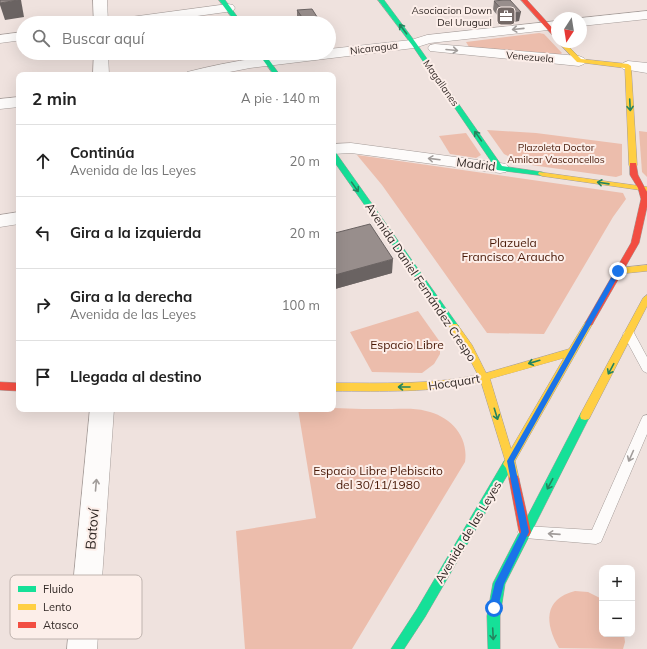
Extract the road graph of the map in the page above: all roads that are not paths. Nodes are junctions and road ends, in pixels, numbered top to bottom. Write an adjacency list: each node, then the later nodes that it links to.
1 (100, 0): 6 (street)
2 (381, 0): 14 (main road, Magallanes, one-way to 2)
3 (524, 0): 10 (main road)
4 (225, 4): 7 (street); 8 (main road)
5 (647, 15): 9 (street)
6 (101, 16)
7 (156, 16)
8 (234, 16)
9 (587, 21)
10 (551, 24)
11 (551, 25): 14 (street, Nicaragua, one-way to 14)
12 (16, 37): 13 (street)
13 (0, 39)
14 (414, 44): 16 (street, Nicaragua); 20 (street, Venezuela, one-way to 20); 30 (main road, Magallanes, one-way to 14)
15 (566, 48): 20 (main road)
16 (336, 51)
17 (101, 60): 23 (street)
18 (252, 60): 24 (street, Nicaragua)
19 (266, 60): 25 (main road)
20 (578, 61): 21 (main road, Venezuela)
21 (628, 66): 22 (street, Venezuela); 31 (main road, one-way to 31)
22 (647, 68)
23 (101, 72)
24 (204, 72)
25 (275, 72)
26 (16, 102): 27 (street)
27 (0, 104)
28 (336, 149): 30 (street, Madrid, one-way to 28)
29 (336, 159): 42 (main road, Avenida Daniel Fernández Crespo, one-way to 42)
30 (500, 168): 31 (main road, Madrid, one-way to 30)
31 (644, 189): 35 (main road, Avenida de las Leyes)
32 (16, 218): 33 (street)
33 (0, 221)
34 (647, 233): 35 (main road, Avenida de las Leyes)
35 (635, 243): 37 (main road, Avenida de las Leyes)
36 (647, 268): 37 (main road)
37 (618, 271): 40 (main road, Avenida de las Leyes)
38 (647, 298): 39 (main road)
39 (628, 334): 41 (lane); 49 (main road, one-way to 49)
40 (571, 352): 42 (main road, Hocquart, one-way to 42); 48 (main road, Avenida de las Leyes)
41 (647, 368)
42 (484, 377): 45 (main road, Hocquart, one-way to 45); 48 (main road, Avenida Daniel Fernández Crespo, one-way to 48)
43 (0, 386): 44 (main road)
44 (16, 387)
45 (336, 388)
46 (102, 412): 50 (street, Batoví, one-way to 46)
47 (647, 420): 49 (lane, one-way to 49)
48 (510, 461): 49 (main road, Avenida Daniel Fernández Crespo); 51 (main road, Avenida de las Leyes)
49 (525, 532): 56 (main road, one-way to 56)
50 (88, 575)
51 (420, 613): 53 (main road, Avenida de las Leyes); 55 (main road, Avenida de las Leyes)
52 (83, 639): 54 (street, Batoví, one-way to 52)
53 (410, 647)
54 (82, 649)
55 (397, 649)
56 (494, 649)

